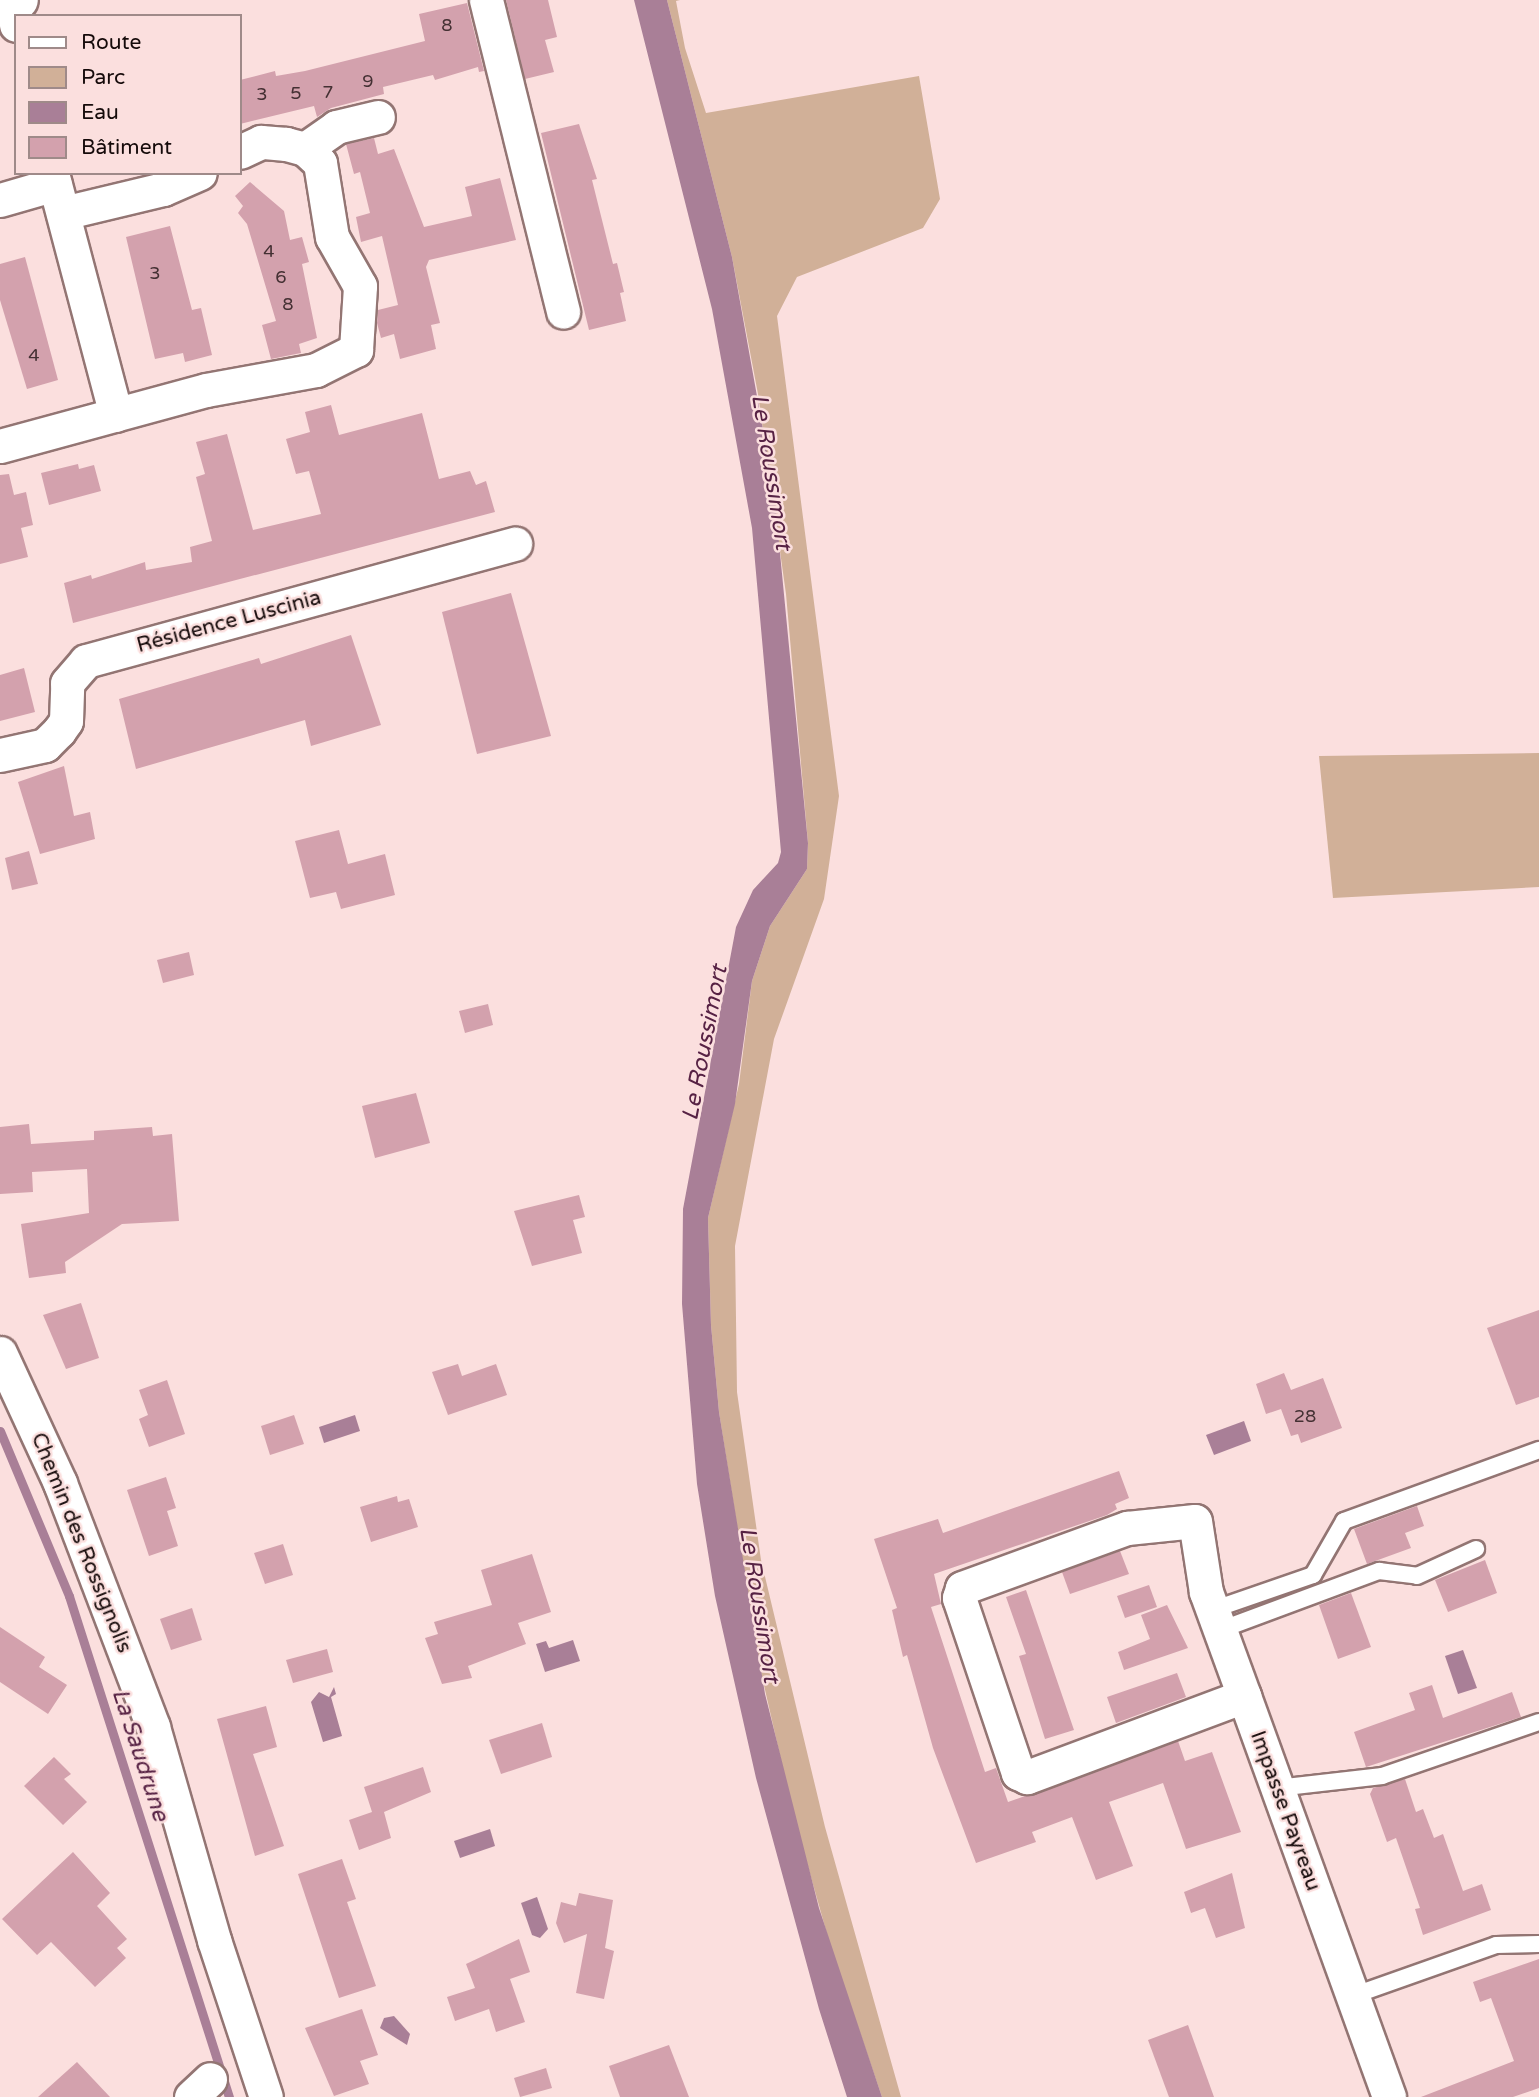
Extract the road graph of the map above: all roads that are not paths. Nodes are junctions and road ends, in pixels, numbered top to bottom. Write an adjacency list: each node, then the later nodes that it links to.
1 (486, 0): 8 (street)
2 (378, 117): 3 (street)
3 (305, 149): 4 (street); 9 (street)
4 (242, 151)
5 (195, 175): 6 (street)
6 (57, 190): 7 (street); 9 (street)
7 (0, 200)
8 (564, 312)
9 (116, 415): 10 (street)
10 (0, 446)
11 (515, 544): 12 (street, Résidence Luscinia)
12 (0, 755)
13 (0, 1353): 22 (street, Chemin des Rossignolis)
14 (1539, 1450): 16 (lane)
15 (1476, 1549): 16 (lane)
16 (1216, 1620): 17 (street, Impasse Payreau); 17 (street, Impasse Payreau)
17 (1244, 1696): 19 (street, Impasse Payreau)
18 (1539, 1722): 19 (lane)
19 (1277, 1788): 21 (street, Impasse Payreau)
20 (1539, 1944): 21 (lane)
21 (1352, 1997): 23 (street, Impasse Payreau)
22 (265, 2097)
23 (1389, 2097)

